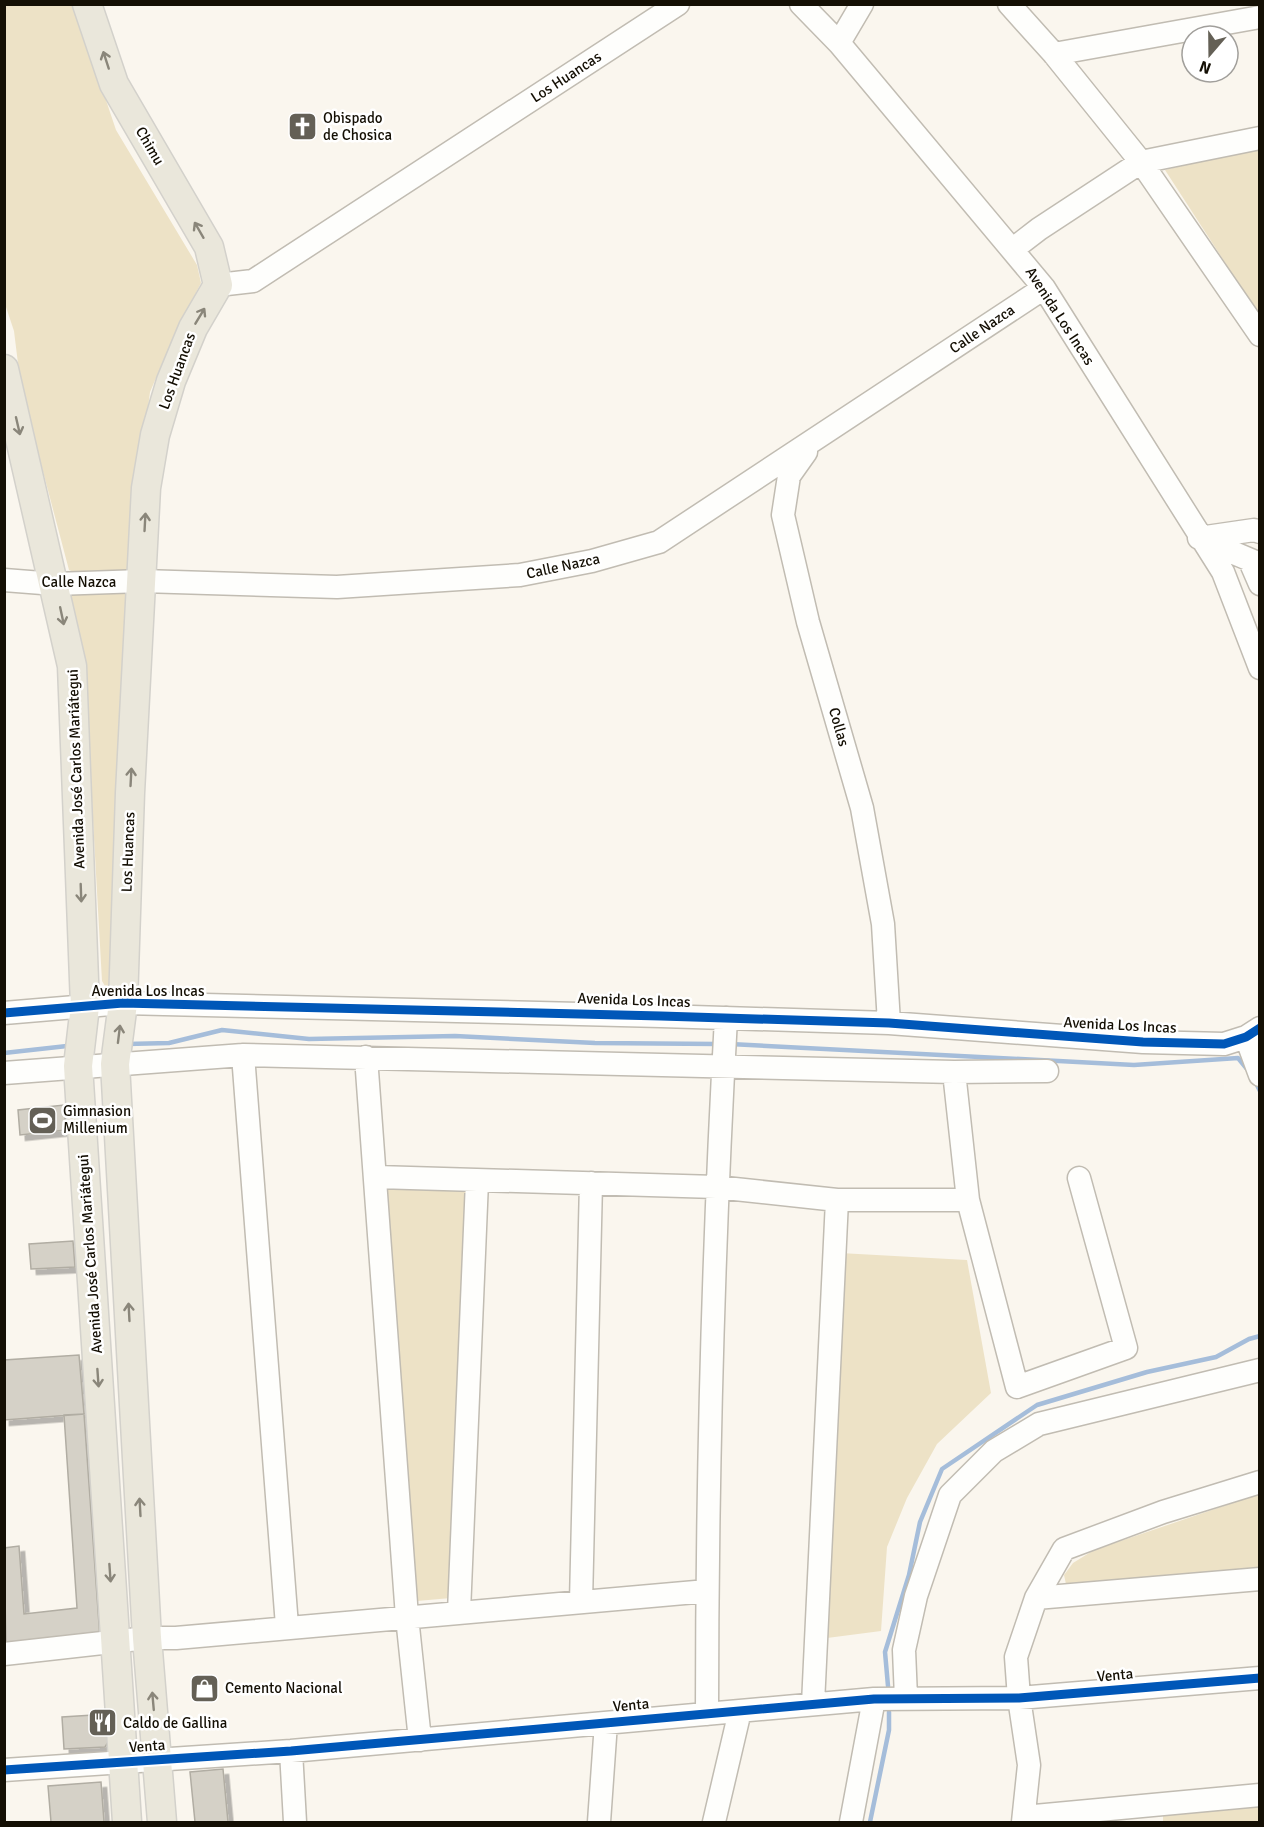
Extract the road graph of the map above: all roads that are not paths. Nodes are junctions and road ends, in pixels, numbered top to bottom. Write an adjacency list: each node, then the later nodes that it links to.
1 (87, 4): 12 (main road, Chimu, one-way to 1)
2 (678, 4): 12 (street, Los Huancas)
3 (801, 4): 7 (street, Avenida Los Incas)
4 (862, 4): 7 (street)
5 (1009, 4): 8 (street)
6 (1260, 17): 8 (street)
7 (839, 44): 11 (street, Avenida Los Incas)
8 (1054, 54): 10 (street)
9 (1260, 138): 10 (street)
10 (1141, 162): 11 (street); 14 (street)
11 (1013, 249): 13 (street, Avenida Los Incas)
12 (218, 285): 21 (main road, Los Huancas, one-way to 12)
13 (1044, 288): 16 (street, Calle Nazca); 18 (street, Avenida Los Incas)
14 (1260, 335)
15 (4, 369): 22 (main road, Avenida José Carlos Mariátegui, one-way to 22)
16 (813, 442): 21 (street, Calle Nazca); 29 (street, Collas)
17 (1260, 532): 18 (street)
18 (1199, 538): 19 (street); 24 (street, Avenida Los Incas)
19 (1255, 562): 23 (street)
20 (4, 580): 22 (street, Calle Nazca)
21 (142, 581): 22 (street, Calle Nazca); 25 (main road, Los Huancas, one-way to 21)
22 (55, 584): 26 (main road, Avenida José Carlos Mariátegui, one-way to 26)
23 (1260, 584)
24 (1260, 668)
25 (123, 1003): 26 (street, Avenida Los Incas); 28 (street, Avenida Los Incas); 33 (main road, one-way to 25)
26 (85, 1006): 27 (street, Avenida Los Incas); 35 (main road, Avenida José Carlos Mariátegui)
27 (4, 1013)
28 (726, 1018): 29 (street, Avenida Los Incas); 34 (street)
29 (889, 1023): 30 (street, Avenida Los Incas)
30 (1252, 1033): 39 (street)
31 (243, 1055): 32 (street); 33 (street); 55 (street)
32 (366, 1057): 34 (street); 40 (street)
33 (115, 1064): 35 (street); 56 (main road, one-way to 33)
34 (723, 1065): 37 (street); 44 (street)
35 (78, 1066): 38 (street); 57 (main road, Avenida José Carlos Mariátegui, one-way to 57)
36 (1047, 1071): 37 (street)
37 (954, 1072): 46 (street)
38 (4, 1073)
39 (1260, 1075)
40 (377, 1177): 42 (street); 54 (street)
41 (1079, 1178): 46 (street)
42 (477, 1181): 43 (street); 53 (street)
43 (591, 1183): 44 (street); 52 (street)
44 (716, 1186): 45 (street); 50 (street)
45 (837, 1200): 46 (street); 63 (street)
46 (968, 1200)
47 (1260, 1370): 60 (street)
48 (1260, 1482): 51 (street)
49 (1260, 1579): 51 (street)
50 (707, 1591): 52 (street); 65 (street)
51 (1036, 1598): 61 (street)
52 (580, 1602): 53 (street)
53 (459, 1612): 54 (street)
54 (407, 1617): 55 (street); 67 (street)
55 (287, 1626): 56 (street)
56 (147, 1638): 57 (street); 69 (main road, one-way to 56)
57 (115, 1641): 58 (street); 70 (main road, Avenida José Carlos Mariátegui)
58 (4, 1654)
59 (1260, 1678): 61 (street, Venta)
60 (906, 1698): 61 (street, Venta); 62 (street, Venta)
61 (1019, 1698): 73 (street)
62 (874, 1699): 63 (street, Venta); 79 (street)
63 (813, 1704): 64 (street, Venta)
64 (740, 1711): 65 (street, Venta); 78 (street)
65 (707, 1714): 66 (street, Venta)
66 (606, 1723): 67 (street, Venta); 77 (street)
67 (420, 1740): 68 (street, Venta)
68 (291, 1751): 69 (street, Venta); 76 (street)
69 (158, 1760): 70 (street, Venta); 75 (main road)
70 (123, 1762): 71 (street, Venta); 74 (main road, Avenida José Carlos Mariátegui)
71 (4, 1770)
72 (1260, 1795): 73 (street)
73 (1023, 1820)
74 (127, 1822)
75 (162, 1822)
76 (295, 1822)
77 (599, 1822)
78 (714, 1822)
79 (850, 1822)

